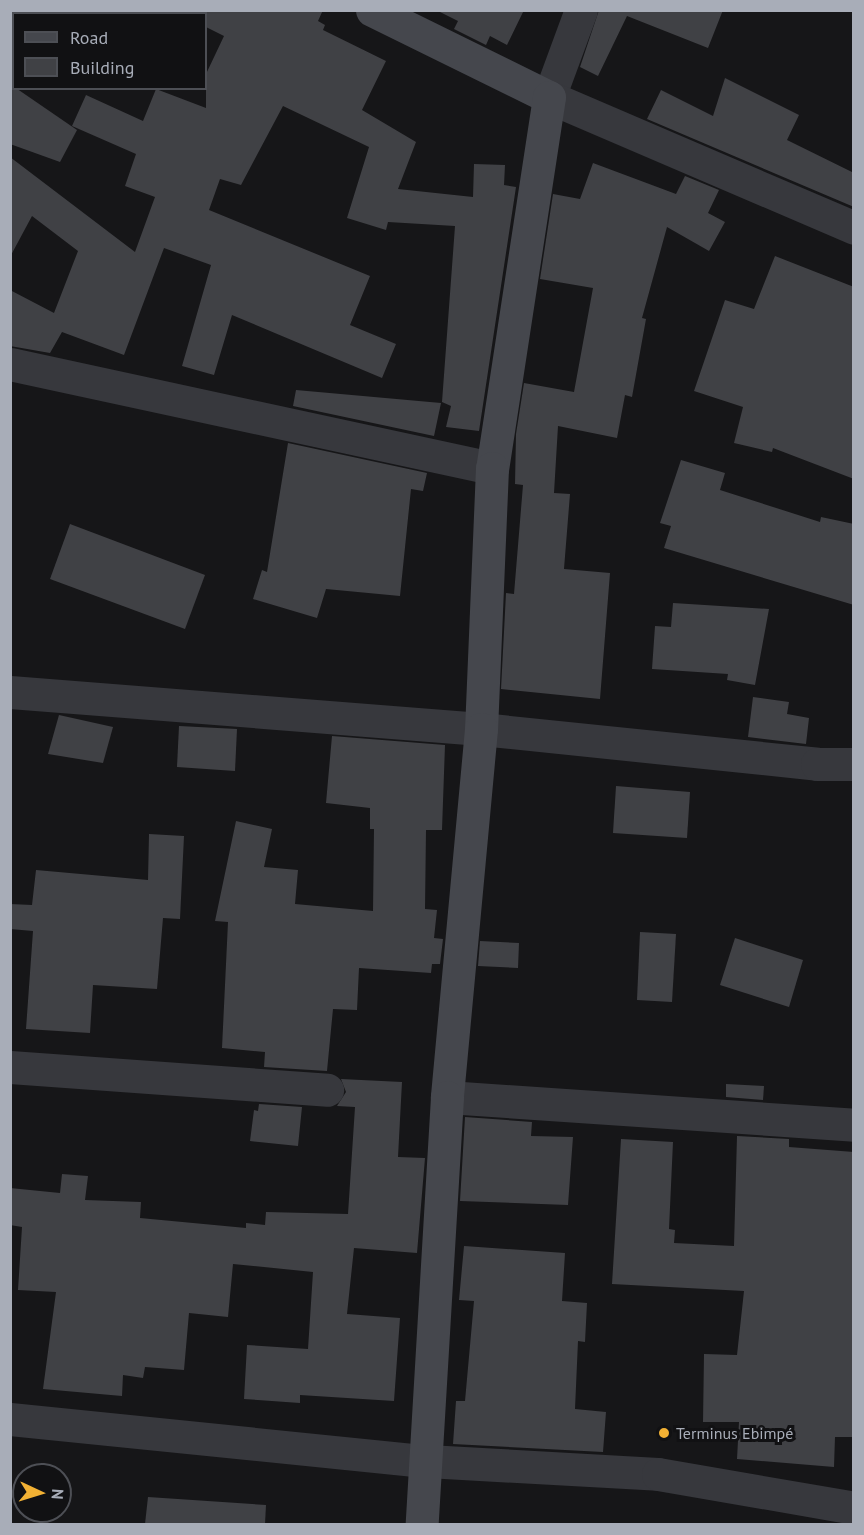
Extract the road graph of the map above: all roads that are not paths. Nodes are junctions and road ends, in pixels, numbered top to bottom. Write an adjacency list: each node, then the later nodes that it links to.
1 (372, 10): 3 (street)
2 (581, 10): 3 (street)
3 (549, 97): 4 (street); 6 (street)
4 (854, 228)
5 (10, 364): 6 (street)
6 (492, 468): 8 (street)
7 (10, 692): 8 (street)
8 (481, 729): 9 (street); 12 (street)
9 (854, 764)
10 (10, 1067): 11 (street)
11 (327, 1090)
12 (447, 1097): 13 (street); 15 (street)
13 (854, 1125)
14 (10, 1419): 15 (street)
15 (428, 1461): 16 (street); 17 (street)
16 (854, 1508)
17 (422, 1524)

